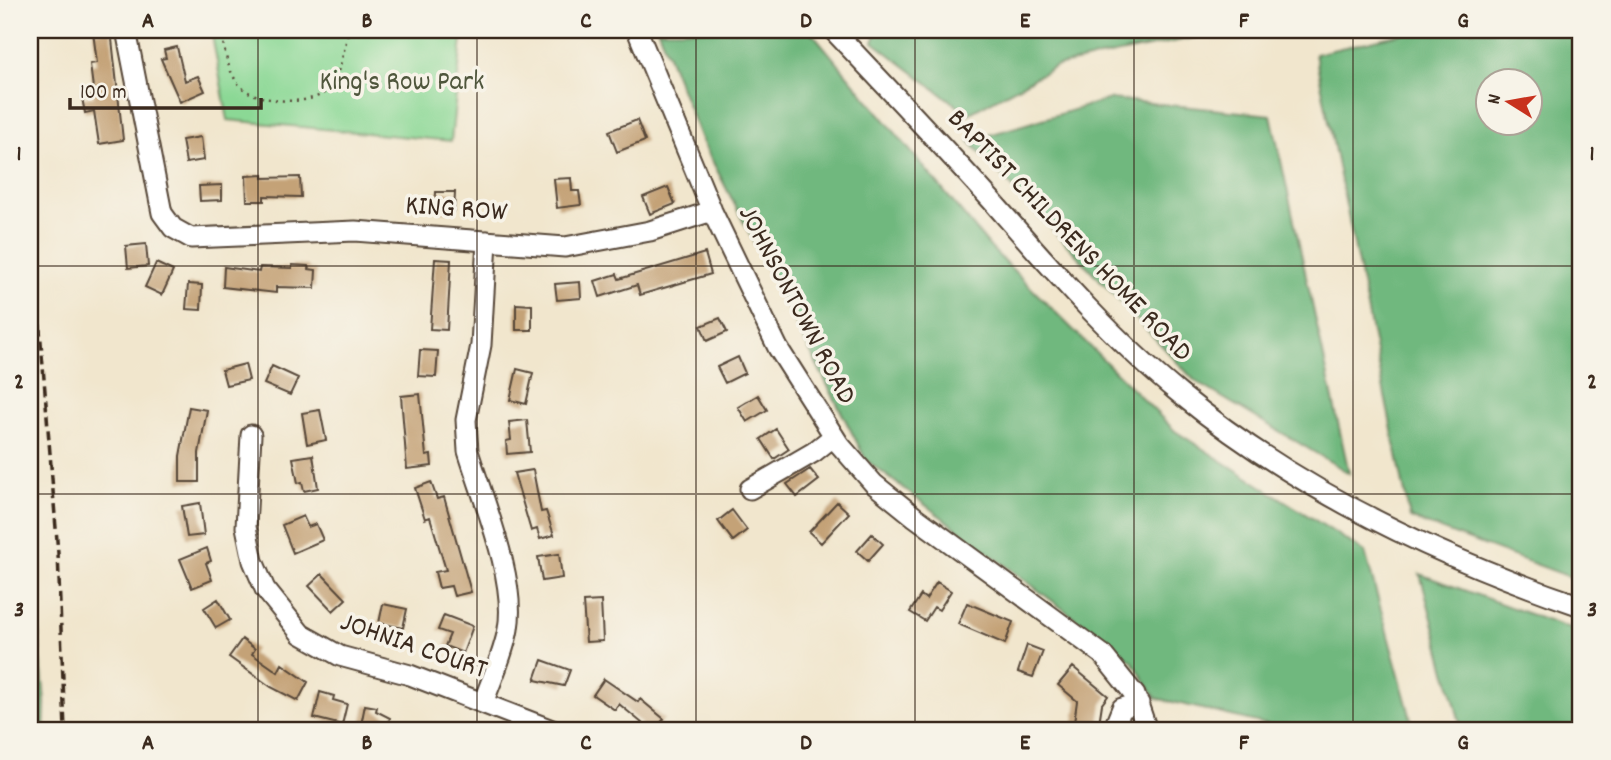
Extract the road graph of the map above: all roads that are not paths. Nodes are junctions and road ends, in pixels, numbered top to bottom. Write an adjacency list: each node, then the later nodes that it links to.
1 (126, 30): 5 (street, KING ROW)
2 (637, 30): 4 (street, JOHNSONTOWN ROAD)
3 (833, 30): 9 (street, BAPTIST CHILDRENS HOME ROAD)
4 (712, 211): 5 (street, KING ROW); 7 (street, JOHNSONTOWN ROAD)
5 (487, 241): 10 (street)
6 (251, 435): 10 (street, JOHNIA COURT)
7 (834, 436): 8 (street); 11 (street, JOHNSONTOWN ROAD)
8 (750, 489)
9 (1581, 606)
10 (484, 701): 12 (street, JOHNIA COURT)
11 (1139, 703): 13 (street); 14 (street, JOHNSONTOWN ROAD)
12 (552, 730)
13 (1113, 730)
14 (1147, 730)

